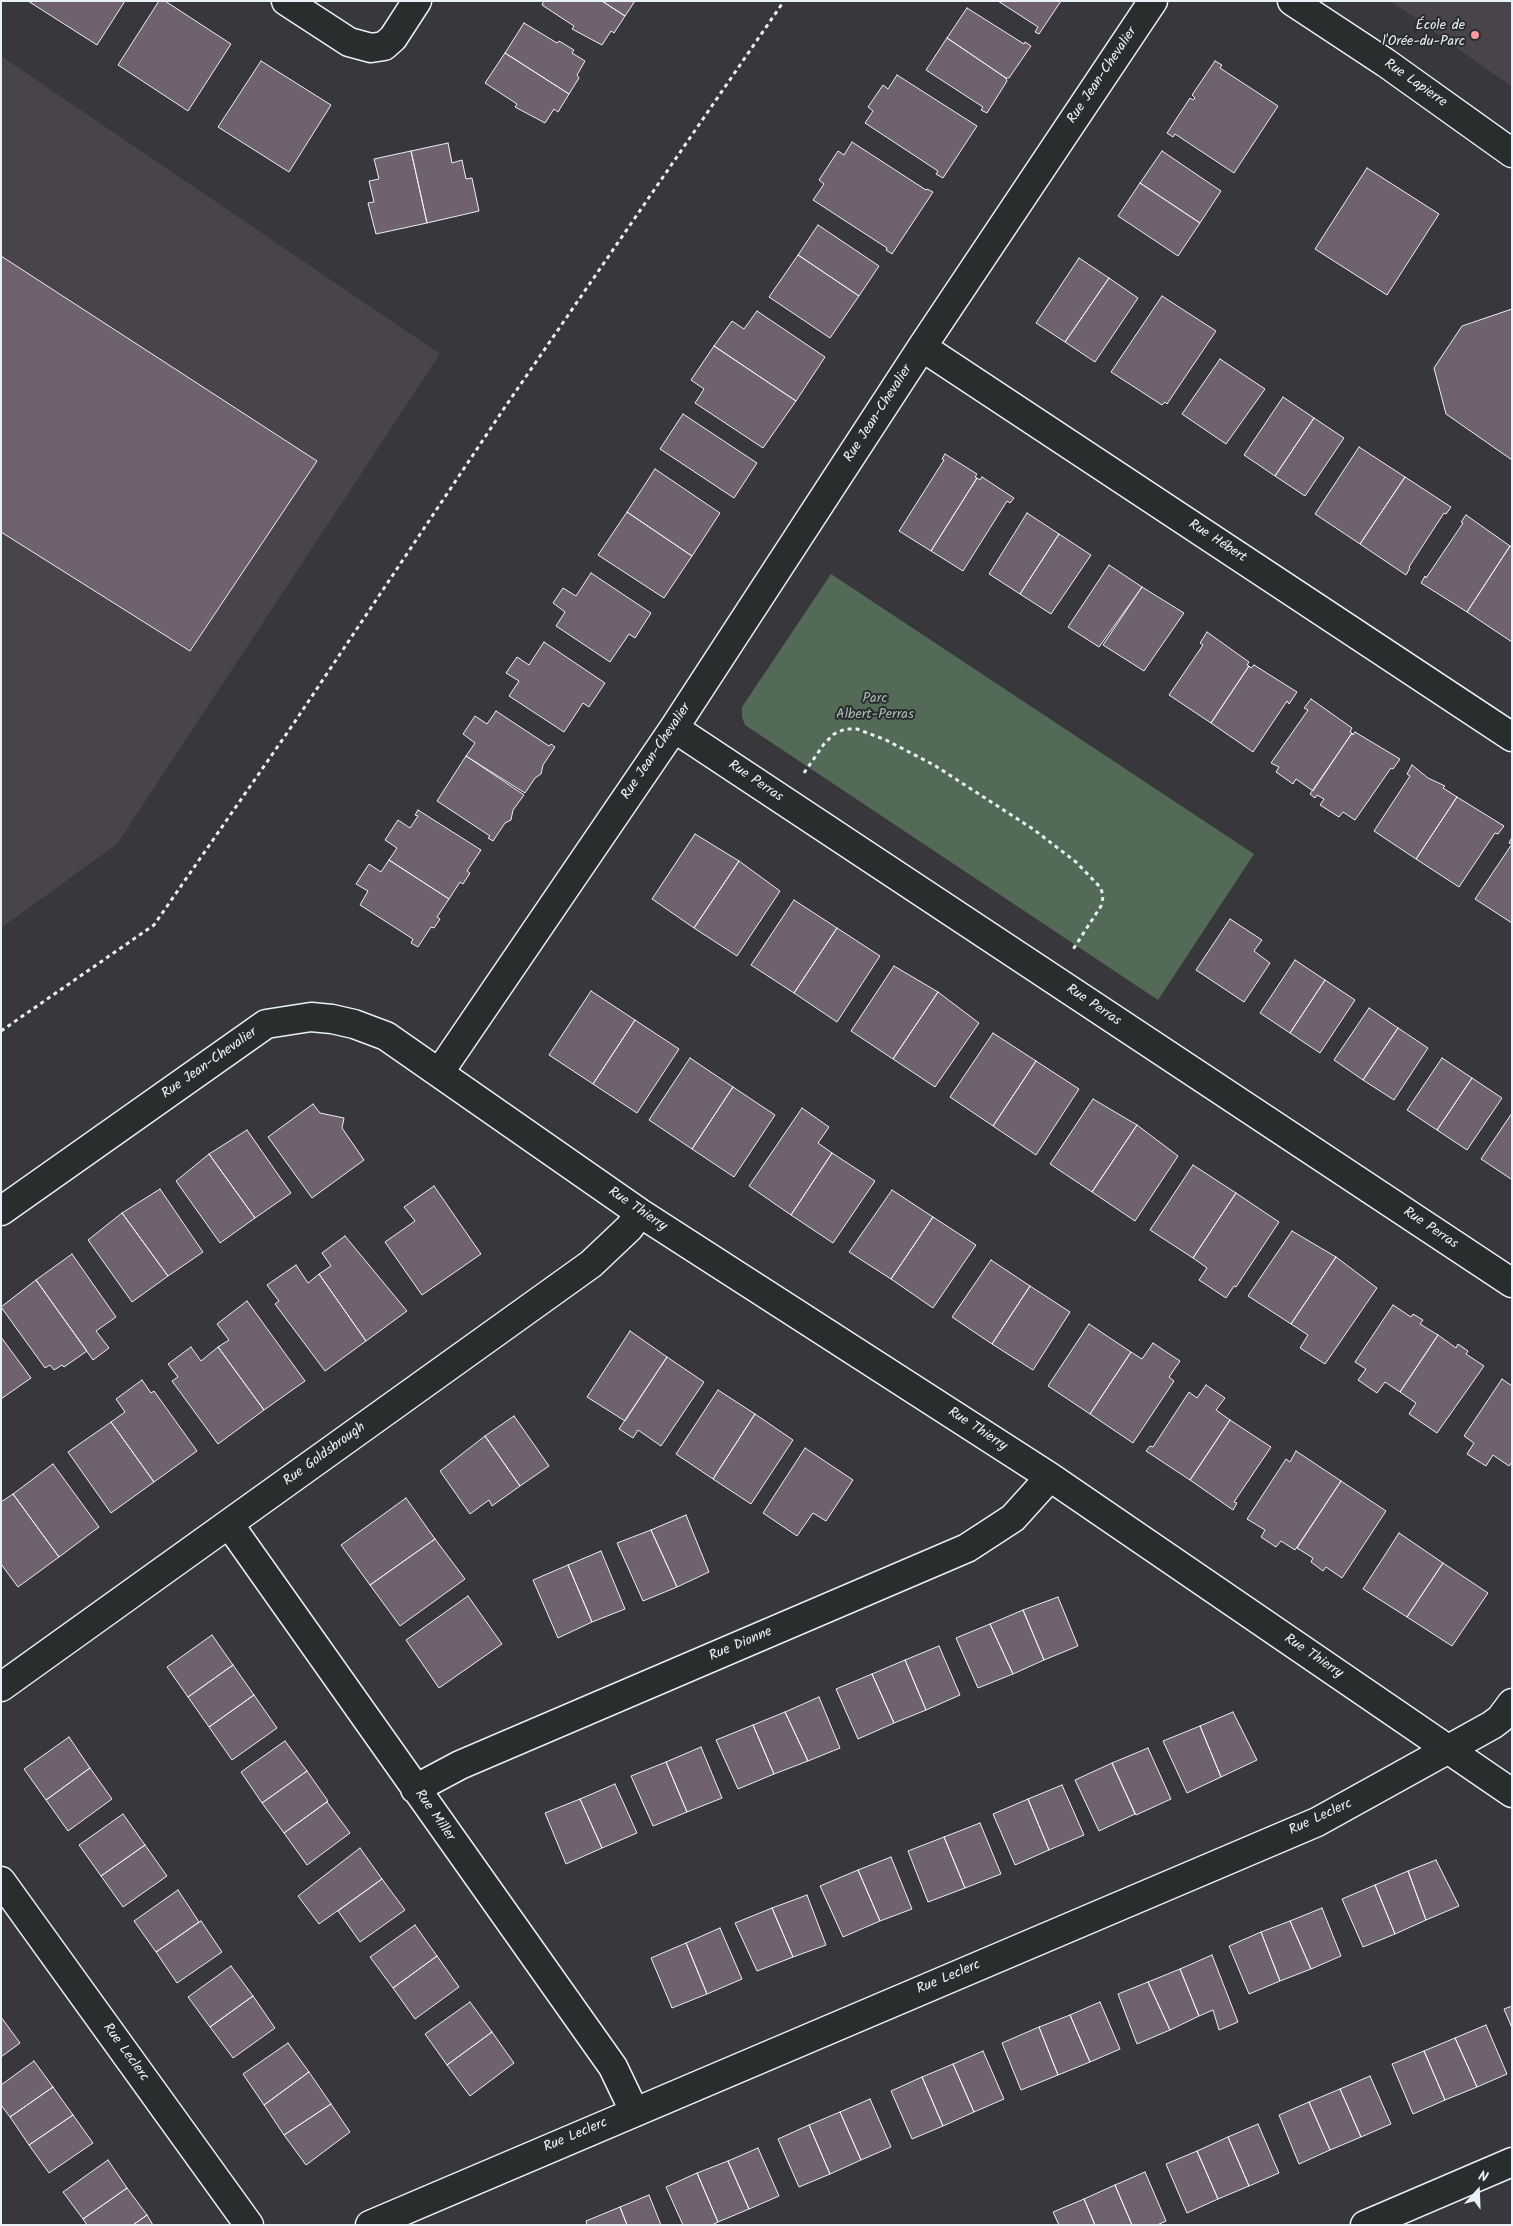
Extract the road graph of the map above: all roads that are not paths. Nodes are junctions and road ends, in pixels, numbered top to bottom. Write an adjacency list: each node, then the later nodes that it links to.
1 (286, 1): 2 (street)
2 (417, 1)
3 (1153, 1): 6 (street, Rue Jean-Chevalier)
4 (1292, 1): 5 (street, Rue Lapierre)
5 (1512, 152)
6 (922, 347): 7 (street, Rue Jean-Chevalier); 8 (street, Rue Hébert)
7 (674, 728): 9 (street, Rue Jean-Chevalier); 12 (street, Rue Perras)
8 (1512, 737)
9 (439, 1073): 10 (street, Rue Jean-Chevalier); 11 (street, Rue Thierry)
10 (1, 1211)
11 (640, 1213): 13 (street, Rue Thierry); 14 (street, Rue Goldsbrough)
12 (1512, 1283)
13 (1050, 1477): 17 (street, Rue Thierry); 18 (street, Rue Dionne)
14 (229, 1524): 15 (street, Rue Goldsbrough); 18 (street, Rue Miller)
15 (1, 1687)
16 (1512, 1703): 17 (street, Rue Leclerc)
17 (1448, 1749): 19 (street, Rue Thierry); 21 (street, Rue Leclerc)
18 (415, 1789): 21 (street, Rue Miller)
19 (1512, 1793)
20 (1, 1881): 23 (street, Rue Leclerc)
21 (634, 2112): 24 (street, Rue Leclerc)
22 (1512, 2162): 25 (street)
23 (250, 2225)
24 (370, 2225)
25 (1365, 2225)

